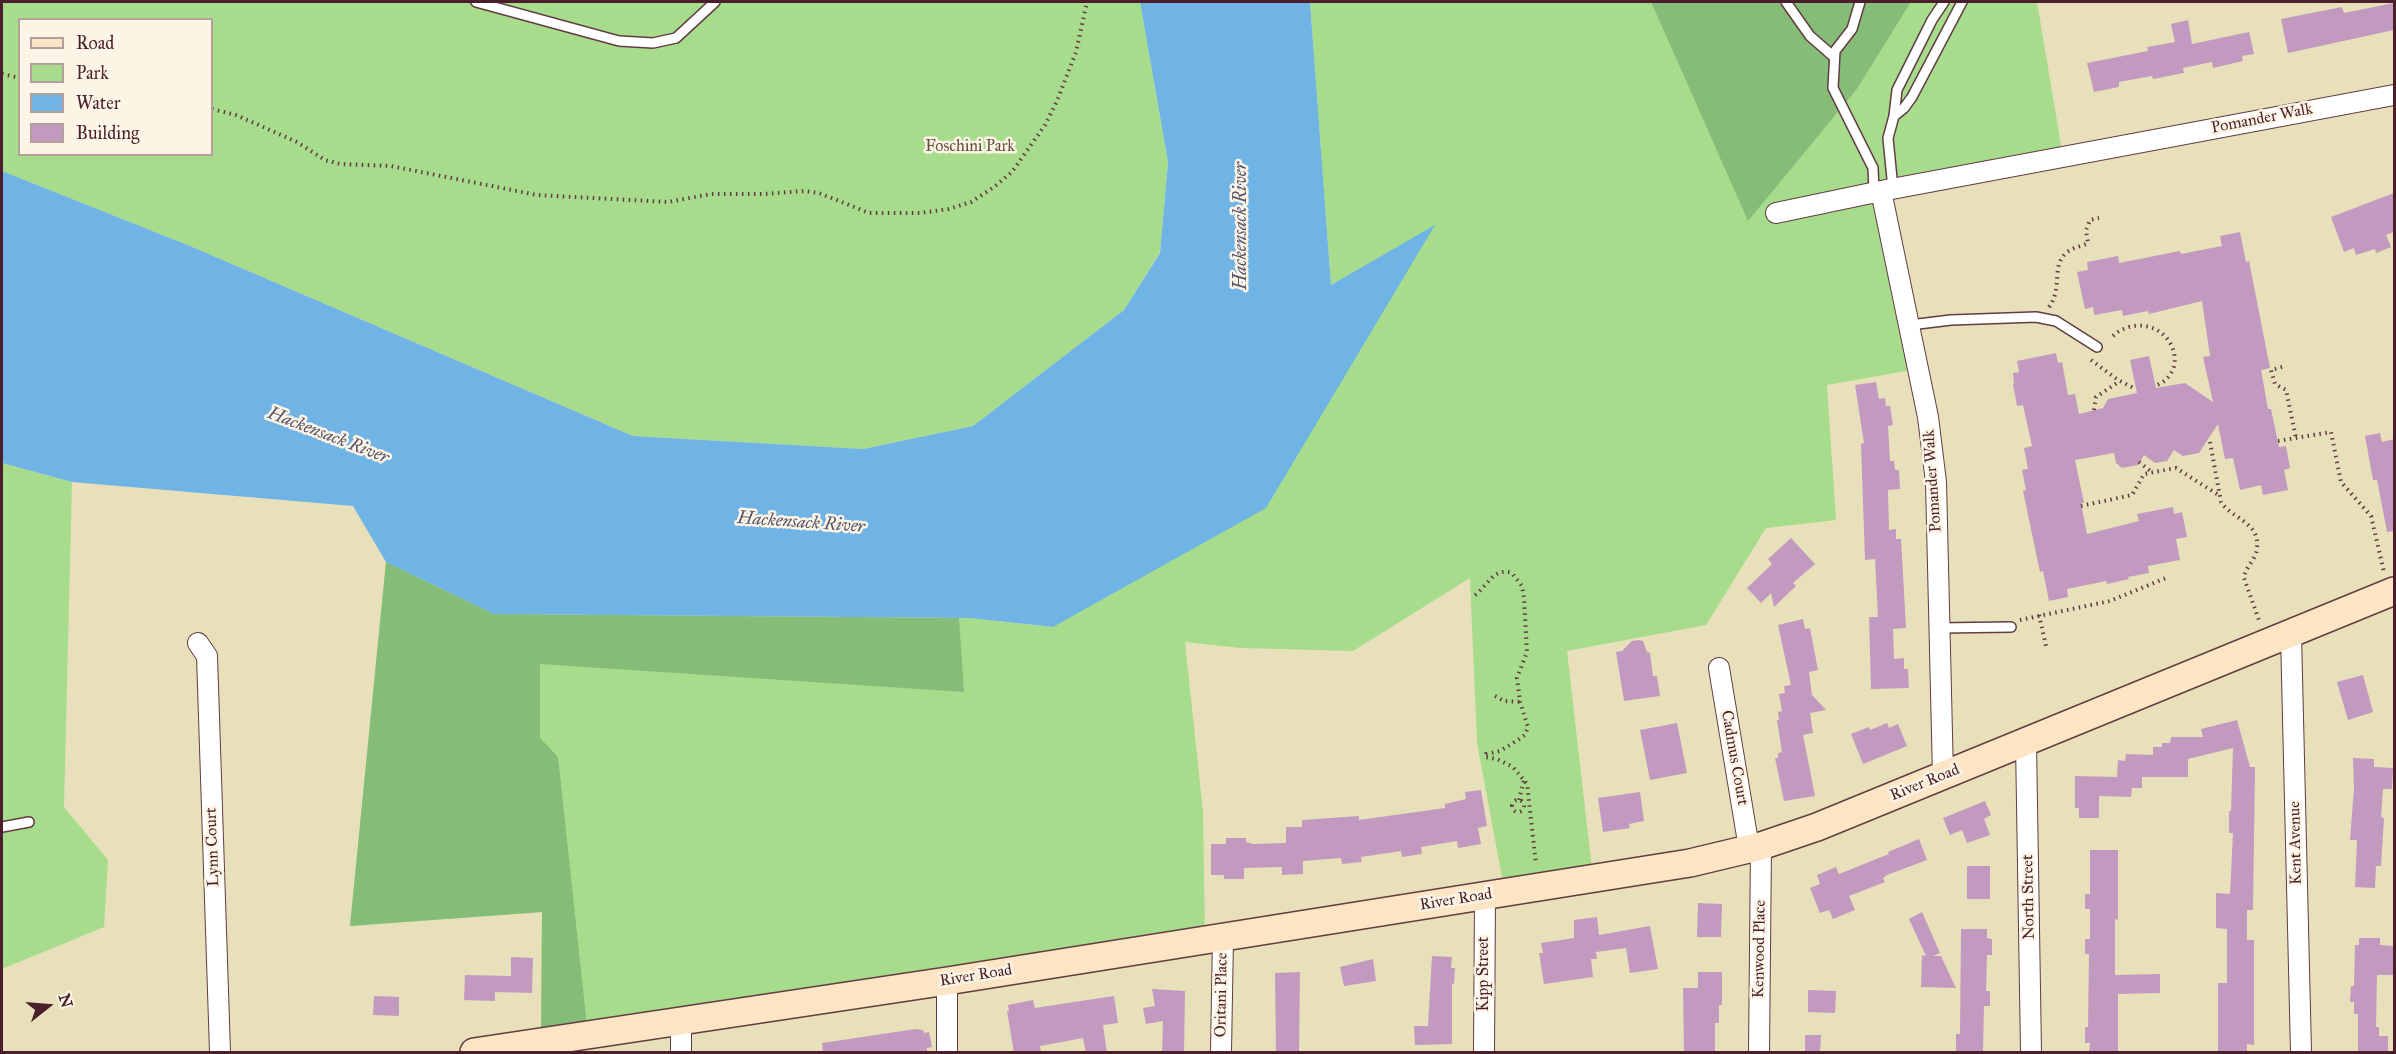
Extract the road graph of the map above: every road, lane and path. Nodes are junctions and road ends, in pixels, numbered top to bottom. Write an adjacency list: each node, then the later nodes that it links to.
1 (476, 2): 2 (lane)
2 (716, 2)
3 (1087, 2): 12 (path)
4 (1786, 2): 8 (lane)
5 (1860, 2): 8 (lane)
6 (1944, 2): 13 (lane)
7 (1962, 2): 13 (lane)
8 (1834, 57): 14 (lane)
9 (2, 74): 10 (path)
10 (18, 78)
11 (2394, 95): 14 (street, Pomander Walk)
12 (213, 109)
13 (1894, 116): 14 (lane)
14 (1883, 191): 15 (street, Pomander Walk); 18 (street, Pomander Walk)
15 (1776, 213)
16 (2099, 218): 17 (path)
17 (2039, 317): 18 (lane); 20 (lane)
18 (1910, 325): 39 (street, Pomander Walk)
19 (2113, 336): 24 (path)
20 (2097, 347)
21 (2082, 354): 23 (path)
22 (2283, 367): 27 (path)
23 (2120, 381): 25 (path); 26 (path)
24 (2155, 386)
25 (2136, 389)
26 (2094, 410)
27 (2296, 438): 28 (path); 35 (path)
28 (2278, 441)
29 (2210, 442): 32 (path)
30 (2139, 462): 31 (path)
31 (2153, 473): 32 (path); 33 (path)
32 (2220, 496): 40 (path)
33 (2082, 506)
34 (2166, 578): 37 (path)
35 (2392, 592): 40 (main road, River Road)
36 (1475, 595): 45 (path)
37 (2039, 615): 38 (path); 42 (path)
38 (2010, 624): 39 (lane)
39 (1939, 628): 47 (street, Pomander Walk)
40 (2280, 638): 46 (main road, River Road); 68 (street, Kent Avenue)
41 (198, 643): 60 (street, Lynn Court)
42 (2046, 646)
43 (1719, 668): 54 (street, Cadmus Court)
44 (1495, 696): 45 (path)
45 (1520, 702): 48 (path)
46 (2026, 742): 47 (main road, River Road); 67 (street, North Street)
47 (1943, 776): 54 (main road, River Road)
48 (1524, 780): 49 (path); 51 (path)
49 (1520, 800): 50 (path); 50 (path)
50 (1524, 808): 51 (path)
51 (1530, 809): 55 (path)
52 (28, 822): 53 (lane)
53 (2, 827)
54 (1755, 847): 55 (main road, River Road); 66 (street, Kenwood Place)
55 (1538, 887): 56 (main road, River Road)
56 (1485, 896): 57 (main road, River Road); 65 (street, Kipp Street)
57 (1223, 938): 58 (main road, River Road); 64 (street, Oritani Place)
58 (947, 981): 59 (main road, River Road); 63 (street)
59 (681, 1021): 61 (main road, River Road); 62 (street)
60 (220, 1053)
61 (474, 1053)
62 (681, 1053)
63 (947, 1053)
64 (1221, 1053)
65 (1484, 1053)
66 (1759, 1053)
67 (2031, 1053)
68 (2301, 1053)

